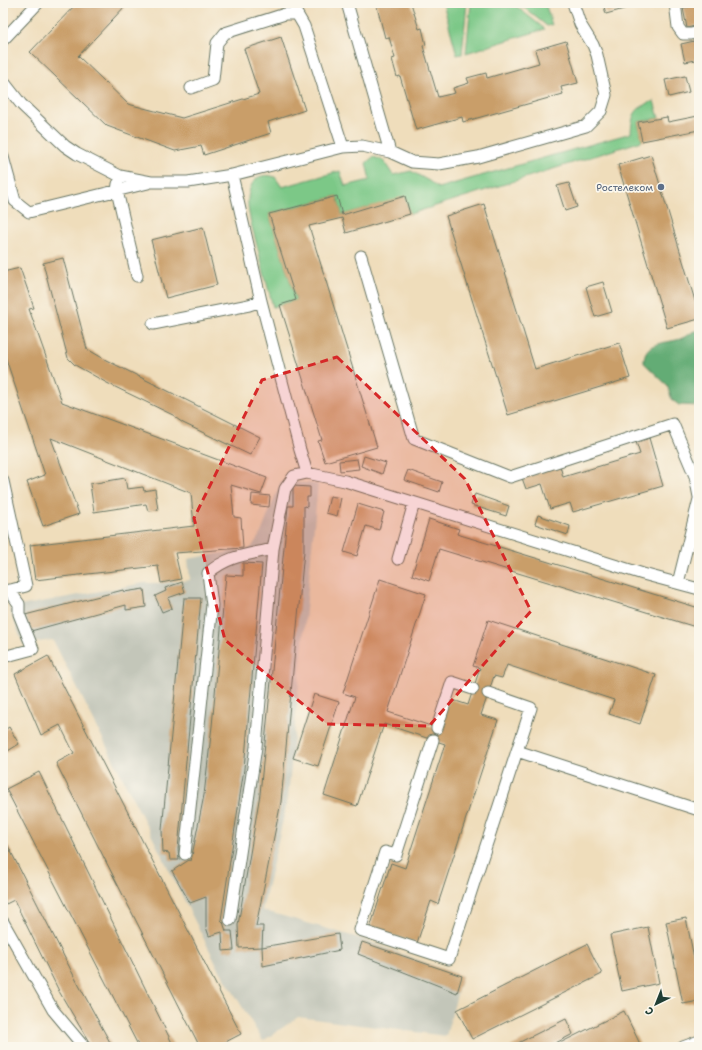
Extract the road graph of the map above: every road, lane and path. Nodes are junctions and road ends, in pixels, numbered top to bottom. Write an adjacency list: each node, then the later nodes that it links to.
1 (38, 3): 6 (lane)
2 (347, 3): 10 (lane)
3 (573, 3): 10 (lane)
4 (675, 3): 5 (lane)
5 (699, 32)
6 (3, 40)
7 (3, 81): 13 (lane)
8 (191, 88): 9 (lane)
9 (343, 147): 10 (lane); 12 (lane)
10 (390, 152)
11 (3, 157): 15 (lane)
12 (232, 175): 14 (lane); 18 (lane)
13 (120, 176): 14 (lane); 15 (lane)
14 (151, 182): 15 (lane)
15 (117, 191): 17 (lane)
16 (360, 256): 22 (lane)
17 (137, 276)
18 (261, 301): 19 (lane); 20 (lane)
19 (153, 324)
20 (307, 473): 23 (lane); 24 (lane)
21 (3, 481): 28 (lane)
22 (699, 498): 26 (lane)
23 (414, 503): 25 (lane); 26 (lane)
24 (273, 549): 36 (lane); 37 (lane)
25 (398, 558)
26 (678, 583): 27 (lane)
27 (699, 589)
28 (6, 591): 29 (lane)
29 (3, 657)
30 (473, 689): 32 (lane)
31 (488, 694): 34 (lane)
32 (437, 728)
33 (433, 740): 34 (lane)
34 (517, 751): 35 (lane)
35 (699, 810)
36 (186, 854)
37 (230, 920)
38 (3, 922): 40 (lane)
39 (699, 1041): 41 (lane)
40 (84, 1047)
41 (683, 1047)

